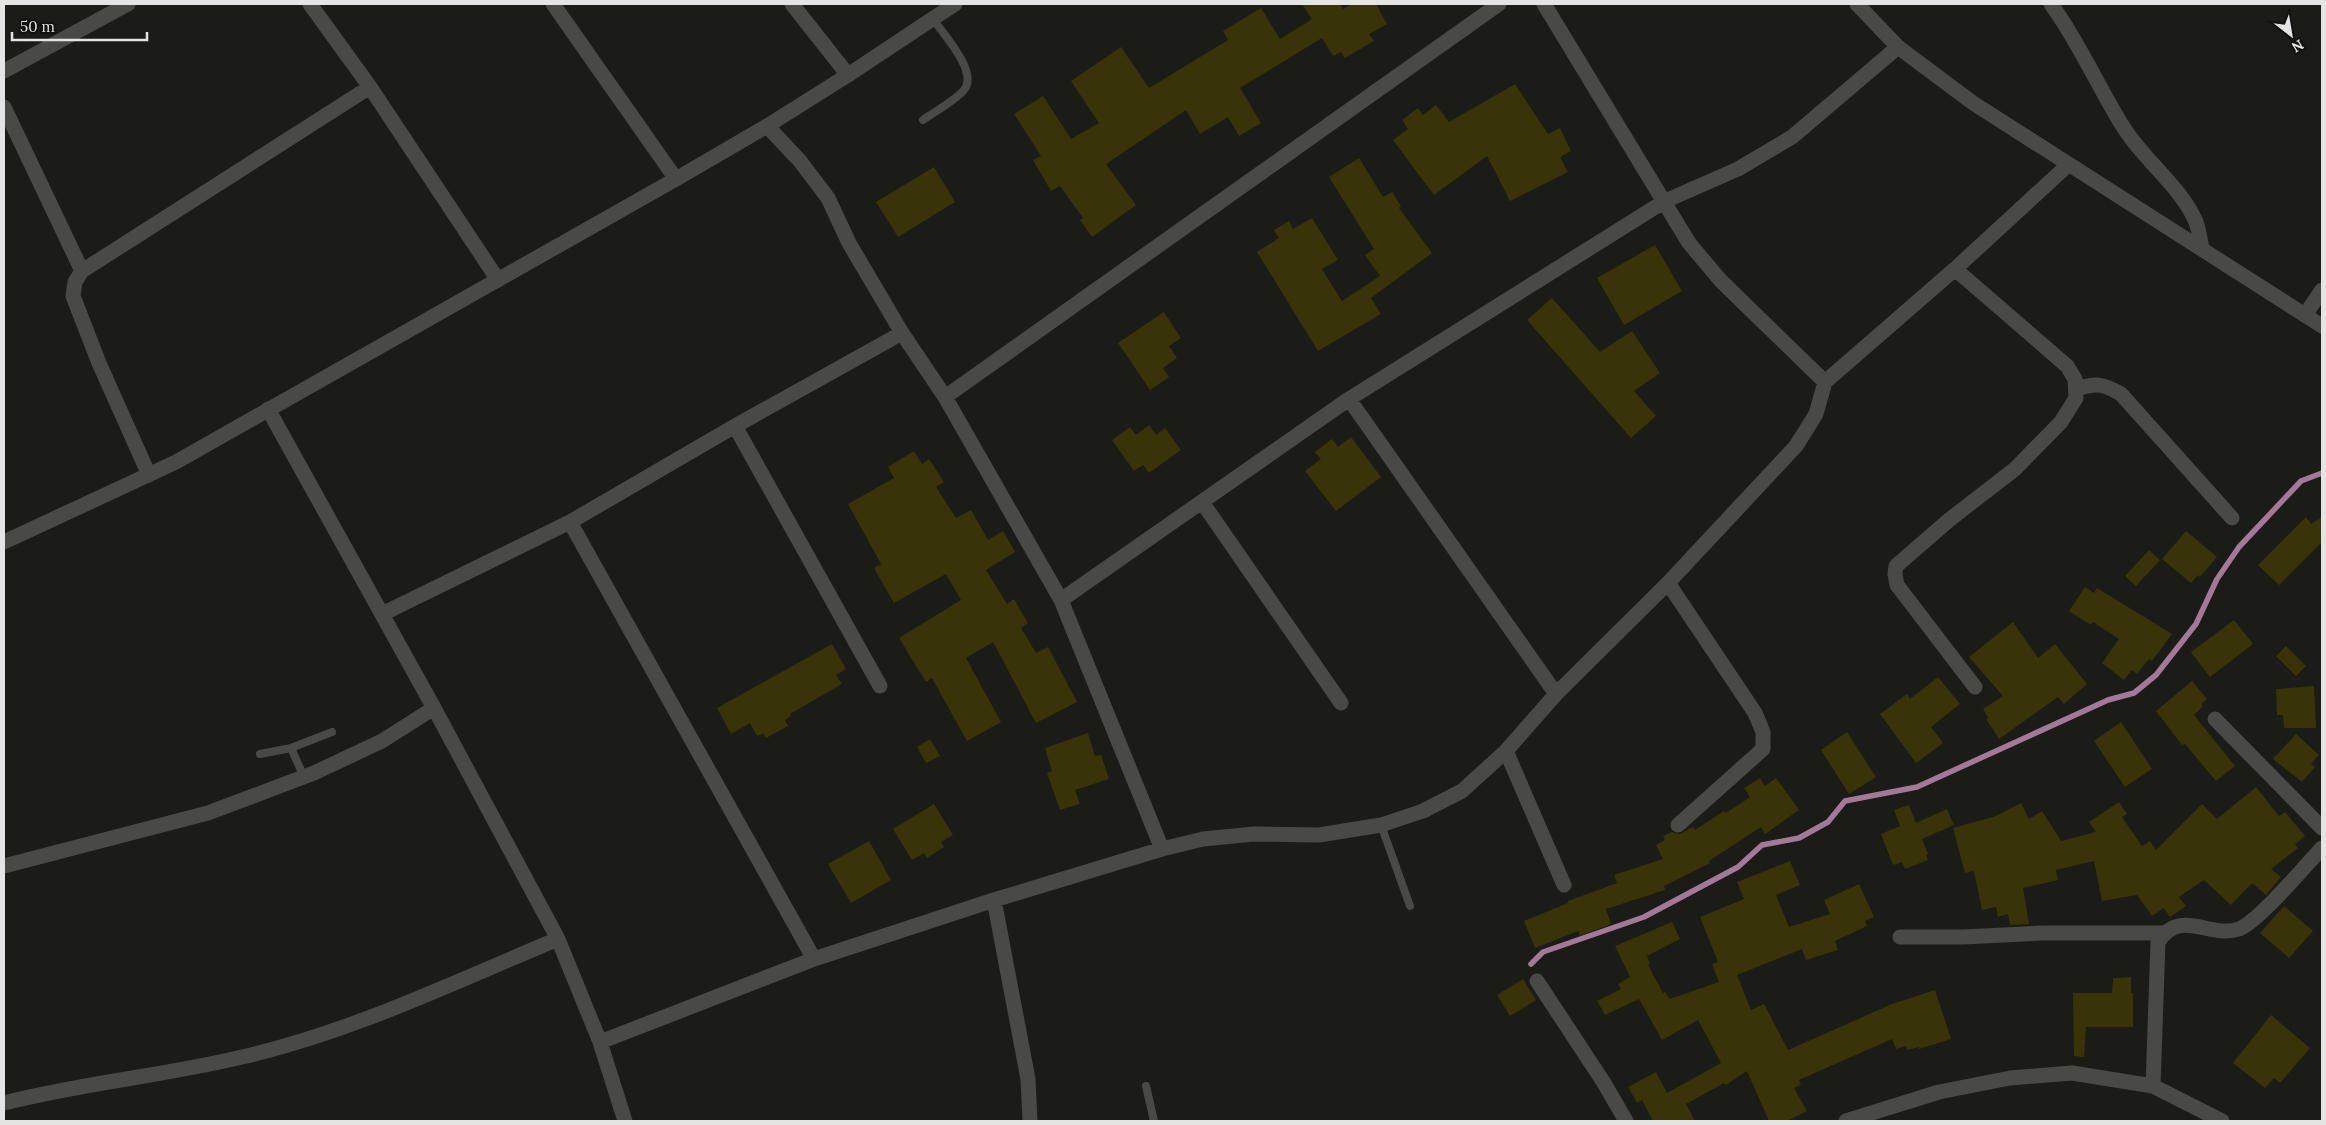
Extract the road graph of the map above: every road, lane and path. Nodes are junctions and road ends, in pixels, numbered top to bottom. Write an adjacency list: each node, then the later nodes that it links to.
1 (128, 4): 12 (street)
2 (310, 4): 14 (street)
3 (553, 4): 19 (street)
4 (792, 4): 13 (street)
5 (955, 4): 10 (street)
6 (1499, 4): 31 (street)
7 (1544, 4): 20 (street)
8 (1857, 4): 11 (street)
9 (2051, 4): 21 (street)
10 (933, 19): 13 (street); 16 (lane)
11 (1898, 47): 18 (street); 20 (street)
12 (4, 71)
13 (848, 75): 17 (street)
14 (370, 87): 23 (street); 24 (street)
15 (4, 107): 23 (street)
16 (923, 120)
17 (767, 126): 19 (street); 28 (street)
18 (2068, 164): 21 (street); 22 (street)
19 (676, 179): 24 (street)
20 (1665, 201): 29 (street); 32 (street)
21 (2202, 248): 26 (street)
22 (1955, 269): 29 (street); 30 (street)
23 (82, 272): 35 (street)
24 (498, 280): 33 (street)
25 (2322, 290): 26 (street)
26 (2305, 315): 27 (street)
27 (2322, 326)
28 (902, 333): 31 (street); 34 (street)
29 (1826, 382): 40 (street)
30 (2076, 389): 37 (street); 44 (street)
31 (945, 396): 41 (street)
32 (1349, 399): 36 (street); 45 (street)
33 (268, 409): 35 (street); 42 (street)
34 (735, 426): 38 (street); 43 (street)
35 (149, 475): 39 (street)
36 (1202, 502): 41 (street); 46 (street)
37 (2232, 518)
38 (570, 522): 42 (street); 66 (street)
39 (4, 542)
40 (1668, 583): 45 (street); 55 (street)
41 (1061, 600): 58 (street)
42 (382, 614): 47 (street)
43 (880, 686)
44 (1975, 687)
45 (1556, 694): 51 (street)
46 (1341, 703)
47 (434, 708): 53 (street); 65 (street)
48 (2215, 719): 56 (street)
49 (332, 732): 50 (lane)
50 (291, 748): 52 (lane); 53 (lane)
51 (1506, 751): 54 (street); 60 (street)
52 (260, 754)
53 (304, 777): 59 (street)
54 (1381, 825): 58 (street); 62 (lane)
55 (1678, 825)
56 (2322, 828)
57 (2322, 848): 63 (street)
58 (1162, 849): 61 (street)
59 (4, 866)
60 (1564, 885)
61 (994, 900): 66 (street); 74 (street)
62 (1410, 906)
63 (2164, 933): 64 (street); 70 (street)
64 (1900, 937)
65 (558, 939): 68 (street); 71 (street)
66 (814, 959): 68 (street)
67 (1537, 981): 76 (street)
68 (600, 1042): 73 (street)
69 (1146, 1086): 75 (lane)
70 (2153, 1086): 72 (street); 77 (street)
71 (4, 1103)
72 (1853, 1120)
73 (624, 1121)
74 (1030, 1121)
75 (1154, 1121)
76 (1626, 1121)
77 (2222, 1121)

